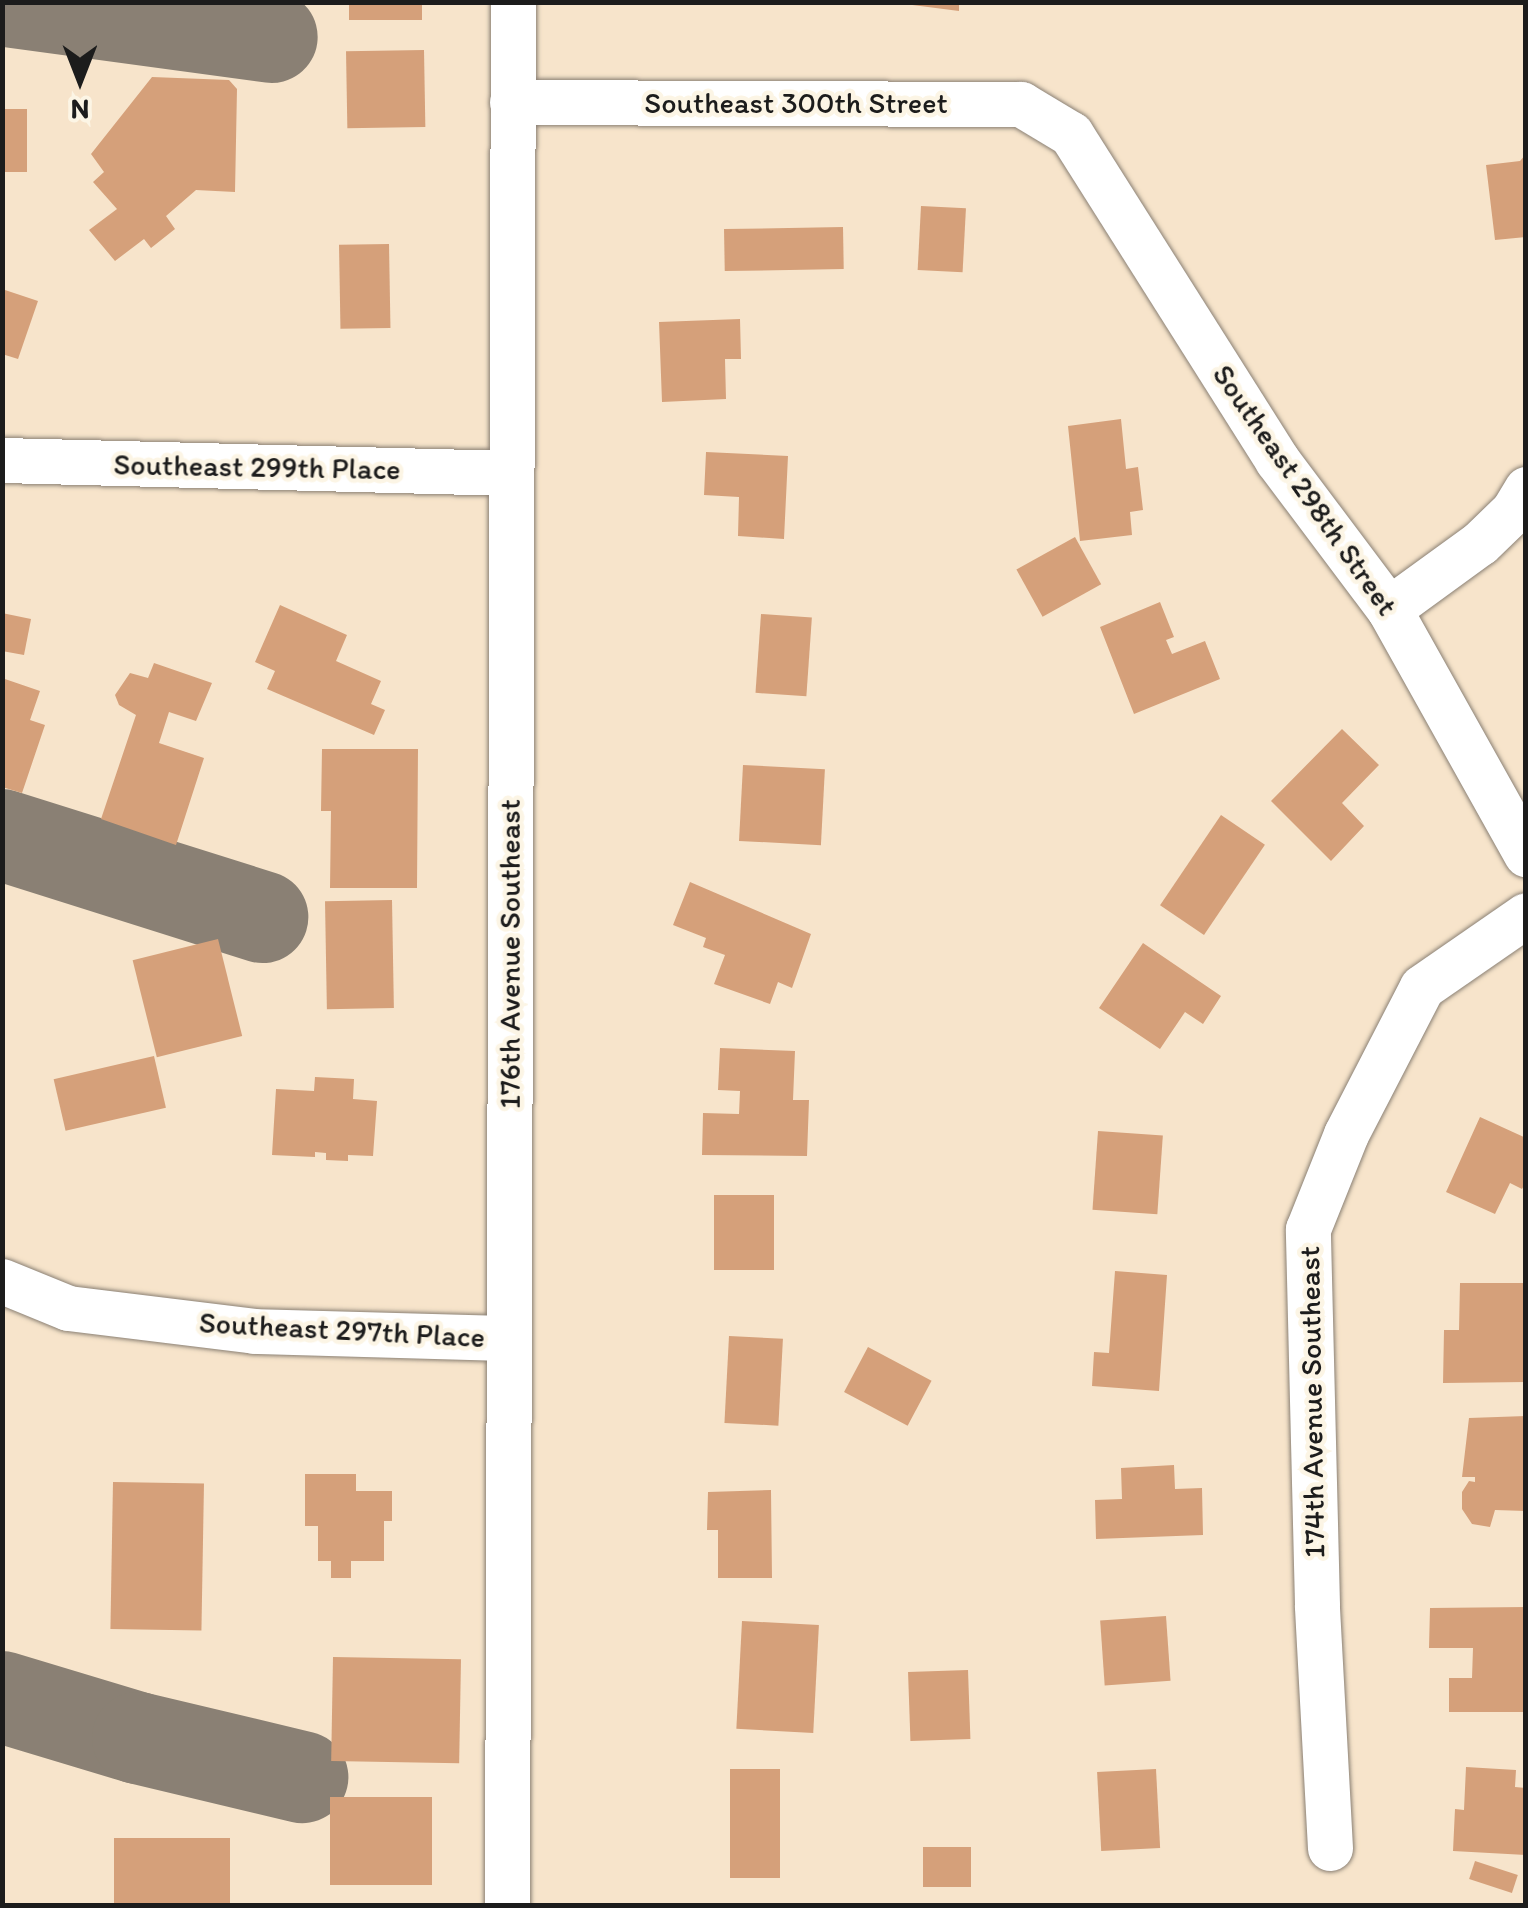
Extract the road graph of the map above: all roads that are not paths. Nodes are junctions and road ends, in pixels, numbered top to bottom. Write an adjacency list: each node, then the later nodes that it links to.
1 (513, 2): 2 (street, 176th Avenue Southeast)
2 (512, 102): 3 (street, Southeast 300th Street); 5 (street, 176th Avenue Southeast)
3 (1071, 134): 7 (street, Southeast 298th Street)
4 (2, 460): 5 (street, Southeast 299th Place)
5 (511, 473): 11 (street, 176th Avenue Southeast)
6 (1526, 489): 7 (street)
7 (1389, 609): 8 (street, Southeast 298th Street)
8 (1526, 854)
9 (1526, 915): 12 (street, 174th Avenue Southeast)
10 (2, 1281): 11 (street, Southeast 297th Place)
11 (508, 1338): 13 (street, 176th Avenue Southeast)
12 (1330, 1848)
13 (507, 1906)

